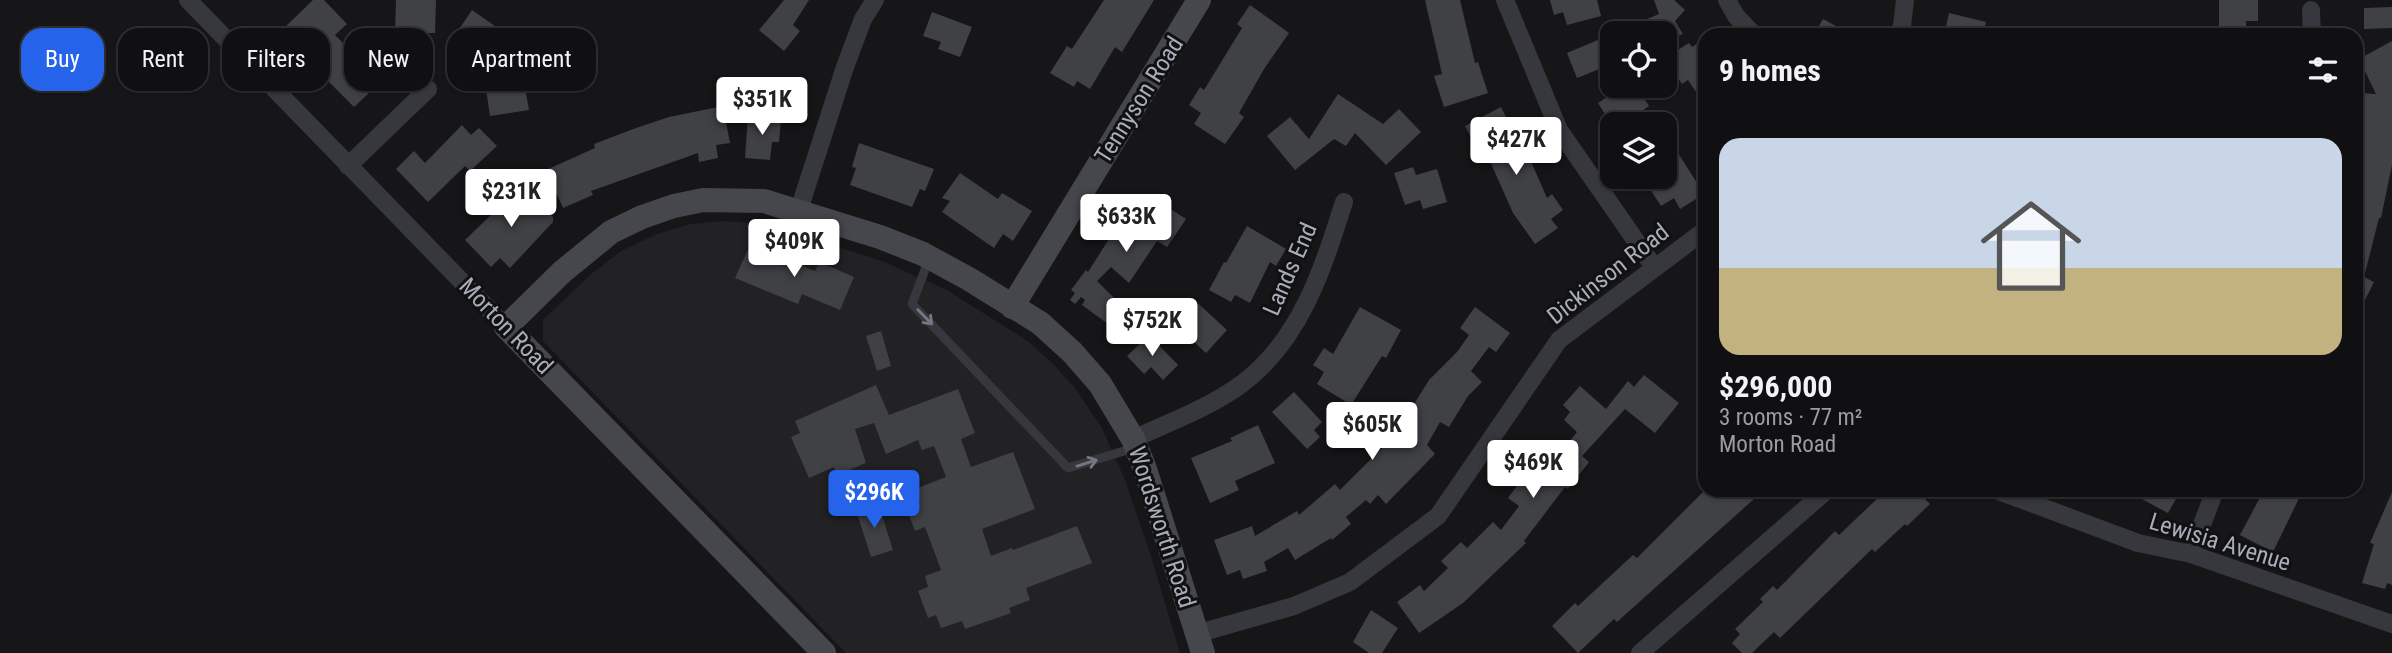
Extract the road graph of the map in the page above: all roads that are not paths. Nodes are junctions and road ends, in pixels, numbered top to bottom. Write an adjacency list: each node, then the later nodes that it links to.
1 (188, 0): 12 (street, Morton Road)
2 (875, 0): 14 (street)
3 (1199, 0): 18 (street, Tennyson Road)
4 (1505, 0): 17 (street)
5 (1727, 0): 8 (street)
6 (1905, 0): 9 (street)
7 (2311, 10): 10 (street)
8 (1747, 28)
9 (1901, 28)
10 (2312, 28)
11 (426, 91): 12 (street)
12 (348, 166): 19 (street, Morton Road)
13 (1344, 202): 20 (street, Lands End)
14 (799, 210): 16 (street, Wordsworth Road); 19 (street, Wordsworth Road)
15 (1698, 235): 17 (street, Dickinson Road)
16 (930, 258): 18 (street, Wordsworth Road); 20 (lane, one-way to 20)
17 (1654, 267): 26 (street, Dickinson Road)
18 (1012, 306): 20 (street, Wordsworth Road)
19 (506, 327): 27 (street, Morton Road)
20 (1135, 443): 26 (street, Wordsworth Road)
21 (1819, 497): 28 (street)
22 (2015, 497): 24 (street, Lewisia Avenue)
23 (2212, 497): 24 (street)
24 (2191, 554): 25 (street, Lewisia Avenue)
25 (2392, 624)
26 (1200, 643)
27 (824, 653)
28 (1640, 653)

